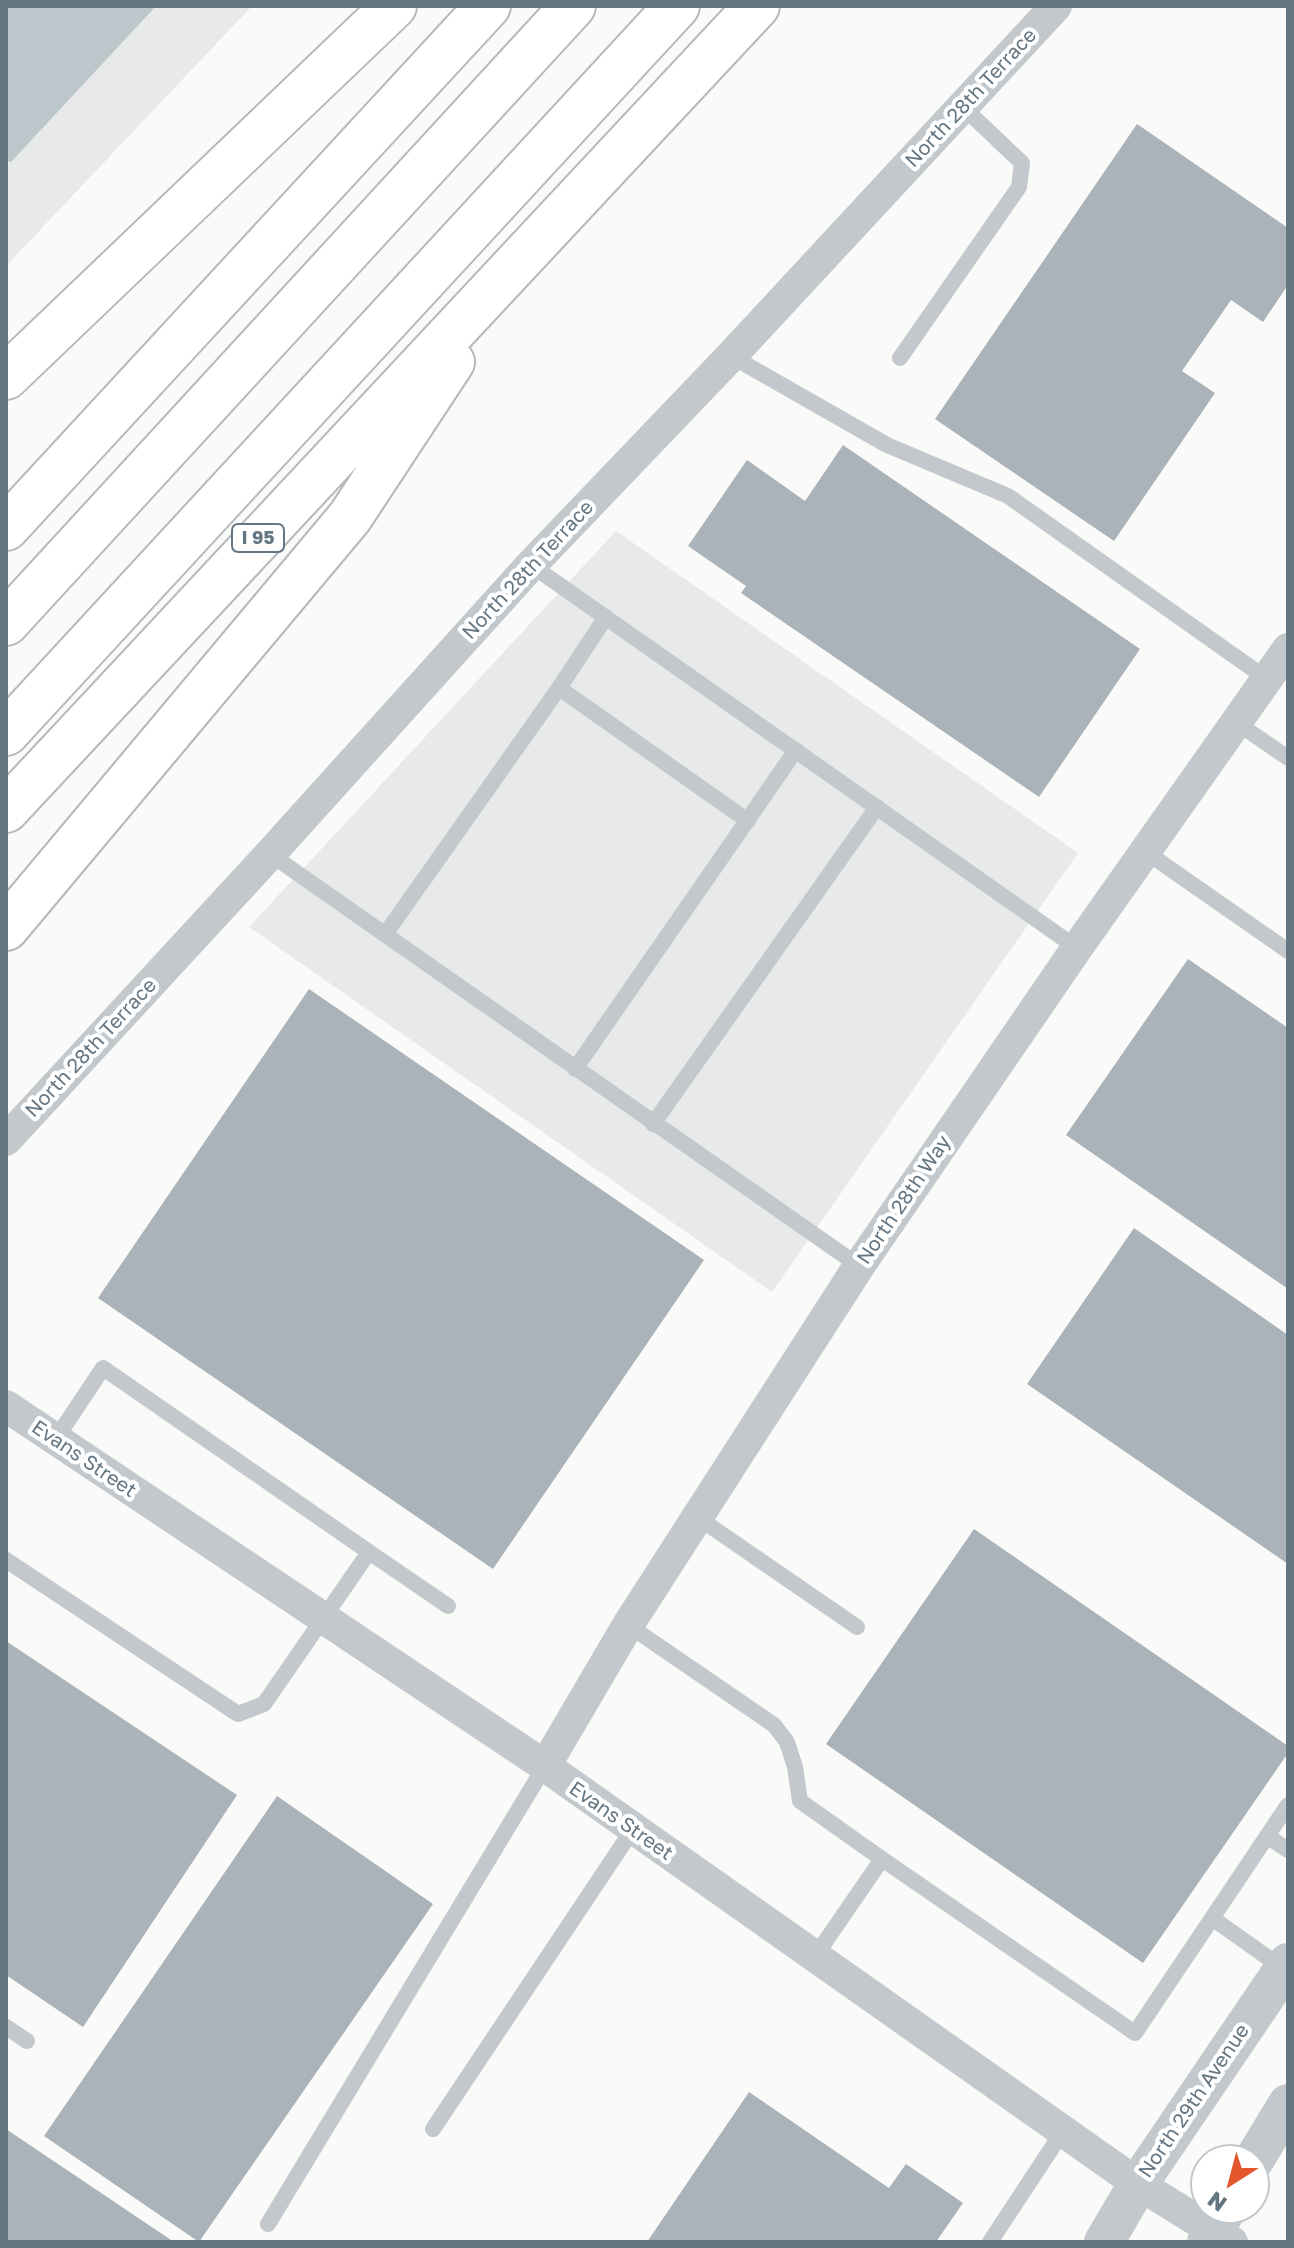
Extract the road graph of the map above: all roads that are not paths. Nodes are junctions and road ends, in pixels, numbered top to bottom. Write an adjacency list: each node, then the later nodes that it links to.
1 (394, 6): 11 (highway)
2 (488, 6): 12 (highway)
3 (573, 6): 15 (highway)
4 (677, 6): 20 (highway)
5 (757, 6): 8 (highway, I 95)
6 (1056, 6): 7 (street, North 28th Terrace)
7 (963, 107): 9 (street, North 28th Terrace); 10 (lane)
8 (512, 269): 24 (highway, I 95); 28 (highway)
9 (731, 356): 13 (street, North 28th Terrace); 17 (lane)
10 (900, 358)
11 (6, 377)
12 (6, 528)
13 (531, 565): 14 (lane); 27 (street, North 28th Terrace)
14 (606, 617): 18 (lane); 21 (lane)
15 (6, 623)
16 (1288, 649): 17 (street, North 28th Way)
17 (1267, 679): 19 (street, North 28th Way)
18 (559, 688): 25 (lane); 29 (lane)
19 (1237, 723): 22 (lane); 26 (street, North 28th Way)
20 (6, 733)
21 (796, 750): 23 (lane); 25 (lane)
22 (1288, 758)
23 (877, 807): 30 (lane); 33 (lane)
24 (6, 810)
25 (748, 821): 32 (lane)
26 (1146, 852): 30 (street, North 28th Way); 31 (lane)
27 (270, 854): 29 (lane); 34 (street, North 28th Terrace)
28 (6, 928)
29 (386, 933): 32 (lane)
30 (1077, 948): 35 (street, North 28th Way)
31 (1288, 951)
32 (575, 1069): 33 (lane)
33 (653, 1124): 35 (lane)
34 (6, 1140)
35 (859, 1266): 38 (street, North 28th Way)
36 (6, 1406): 37 (street, Evans Street)
37 (55, 1440): 39 (lane); 42 (street, Evans Street)
38 (697, 1517): 43 (street, North 28th Way); 44 (lane)
39 (369, 1552): 41 (lane); 42 (lane)
40 (6, 1560): 42 (lane)
41 (448, 1606)
42 (322, 1619): 45 (street, Evans Street)
43 (628, 1625): 45 (street, North 28th Way); 50 (lane)
44 (857, 1627)
45 (545, 1766): 47 (street, Evans Street); 61 (lane)
46 (1288, 1805): 48 (lane)
47 (633, 1829): 52 (street, Evans Street); 57 (lane)
48 (1267, 1836): 49 (lane); 51 (lane)
49 (1288, 1850)
50 (882, 1859): 51 (lane); 52 (lane)
51 (1212, 1918): 53 (lane)
52 (814, 1958): 58 (street, Evans Street)
53 (1286, 1966): 60 (street, North 29th Avenue)
54 (6, 2027): 55 (lane)
55 (27, 2041)
56 (1288, 2104): 59 (street)
57 (433, 2129)
58 (1063, 2131): 60 (street, Evans Street); 63 (lane)
59 (1264, 2144)
60 (1138, 2184): 62 (street, Evans Street); 64 (street, North 29th Avenue)
61 (268, 2224)
62 (1220, 2231)
63 (990, 2242)
64 (1104, 2242)

